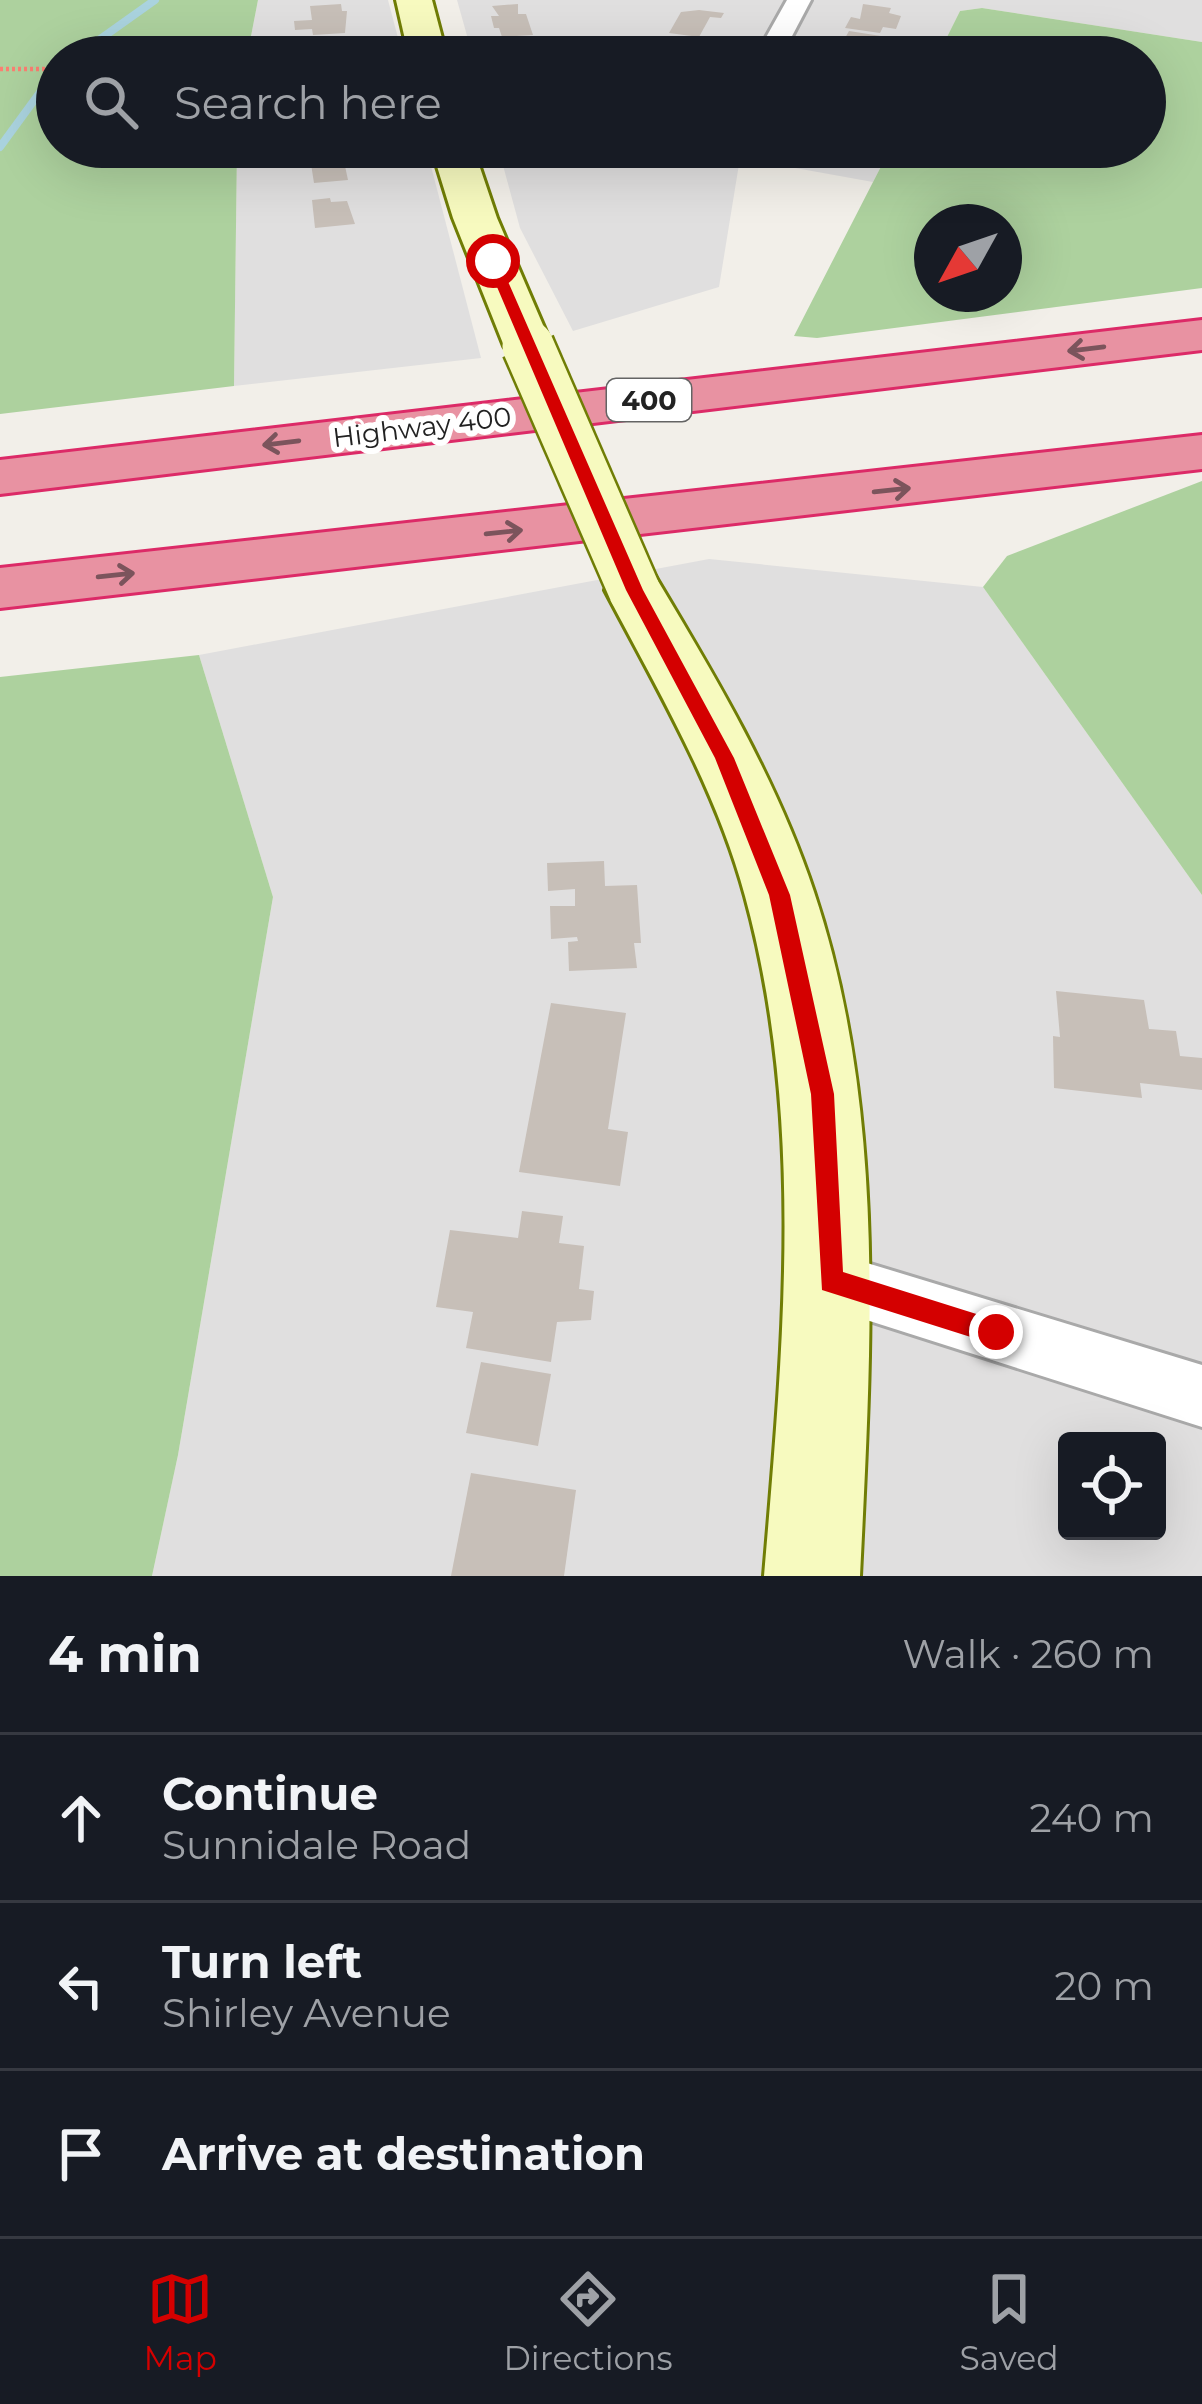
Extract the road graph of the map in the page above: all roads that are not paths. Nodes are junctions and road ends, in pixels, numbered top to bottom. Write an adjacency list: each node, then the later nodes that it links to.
1 (414, 0): 3 (main road)
2 (799, 0): 4 (street)
3 (423, 36)
4 (779, 36)
5 (459, 168): 10 (main road, bridge)
6 (1202, 335): 8 (highway, Highway 400 / 400, one-way to 8)
7 (1202, 452): 9 (highway, one-way to 7)
8 (0, 477)
9 (0, 588)
10 (831, 1281): 11 (street); 12 (main road)
11 (1202, 1396)
12 (812, 1576)

